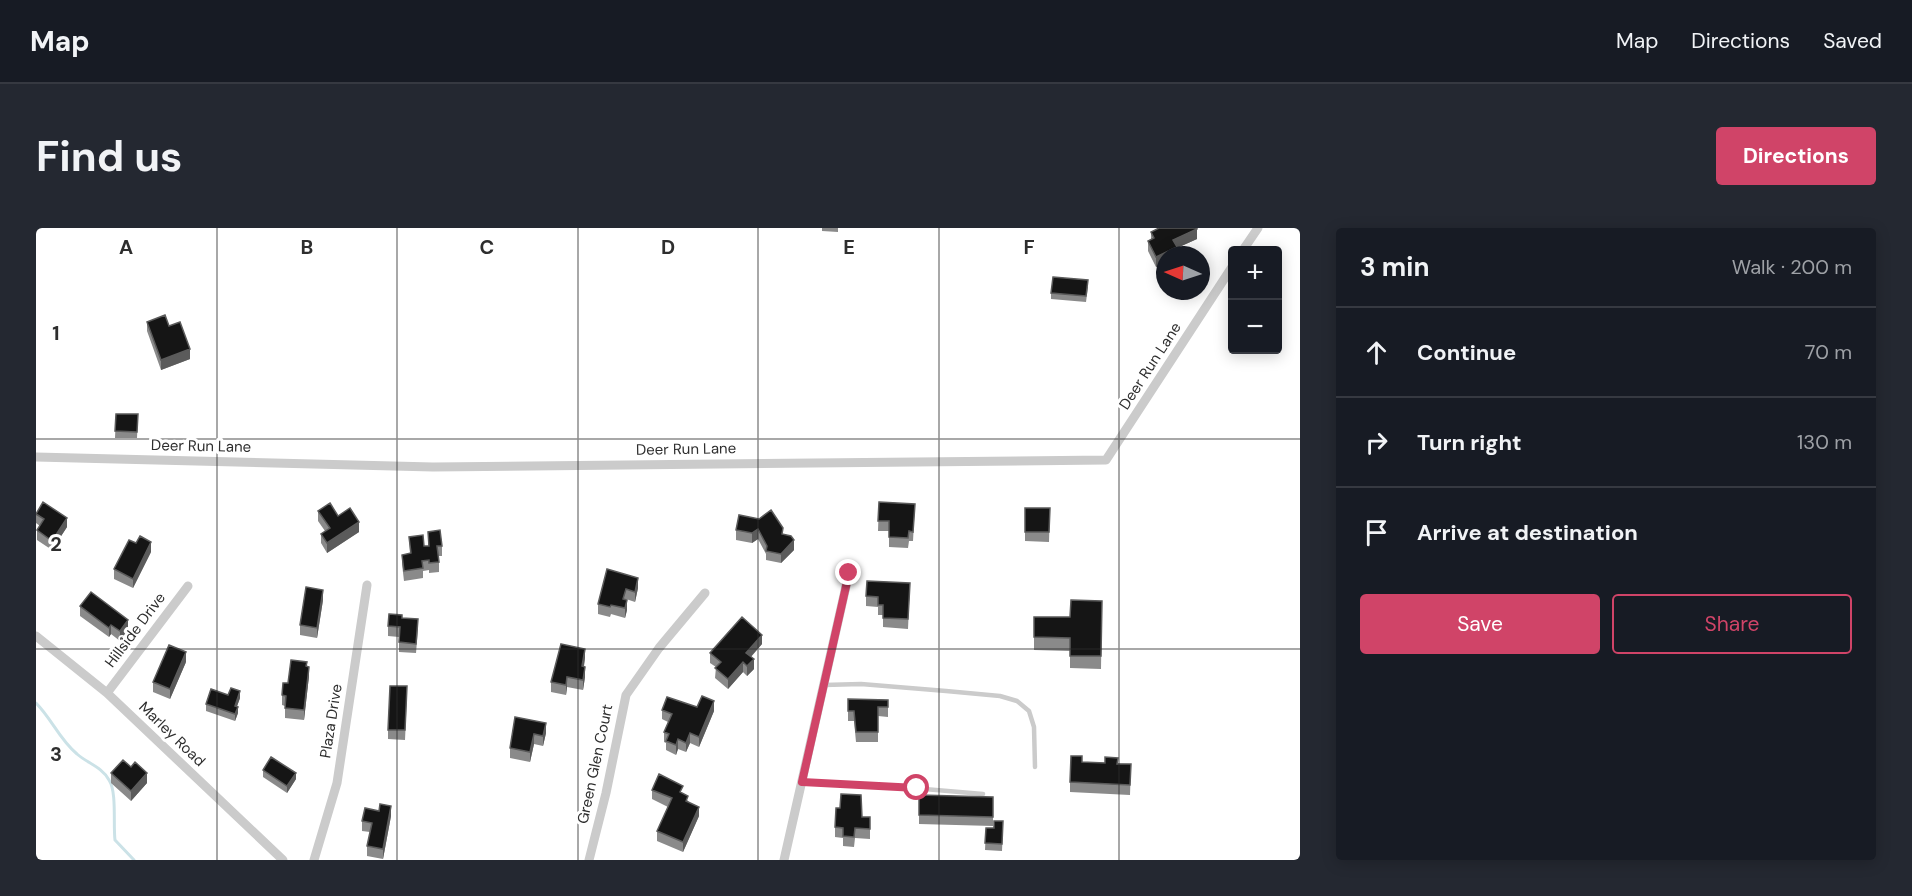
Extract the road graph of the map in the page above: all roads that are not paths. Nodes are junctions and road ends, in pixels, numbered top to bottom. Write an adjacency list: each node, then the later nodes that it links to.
1 (1258, 228): 2 (street)
2 (1247, 246)
3 (1228, 275): 4 (street, Deer Run Lane)
4 (36, 457)
5 (849, 573): 10 (street)
6 (368, 585): 16 (street, Plaza Drive)
7 (188, 586): 11 (street, Hillside Drive)
8 (705, 592): 17 (street, Green Glen Court)
9 (36, 636): 11 (street, Marley Road)
10 (824, 685): 12 (lane); 13 (street)
11 (106, 693): 15 (street, Marley Road)
12 (1035, 767)
13 (802, 782): 14 (lane); 18 (street)
14 (983, 794)
15 (283, 860)
16 (314, 860)
17 (589, 860)
18 (784, 860)

